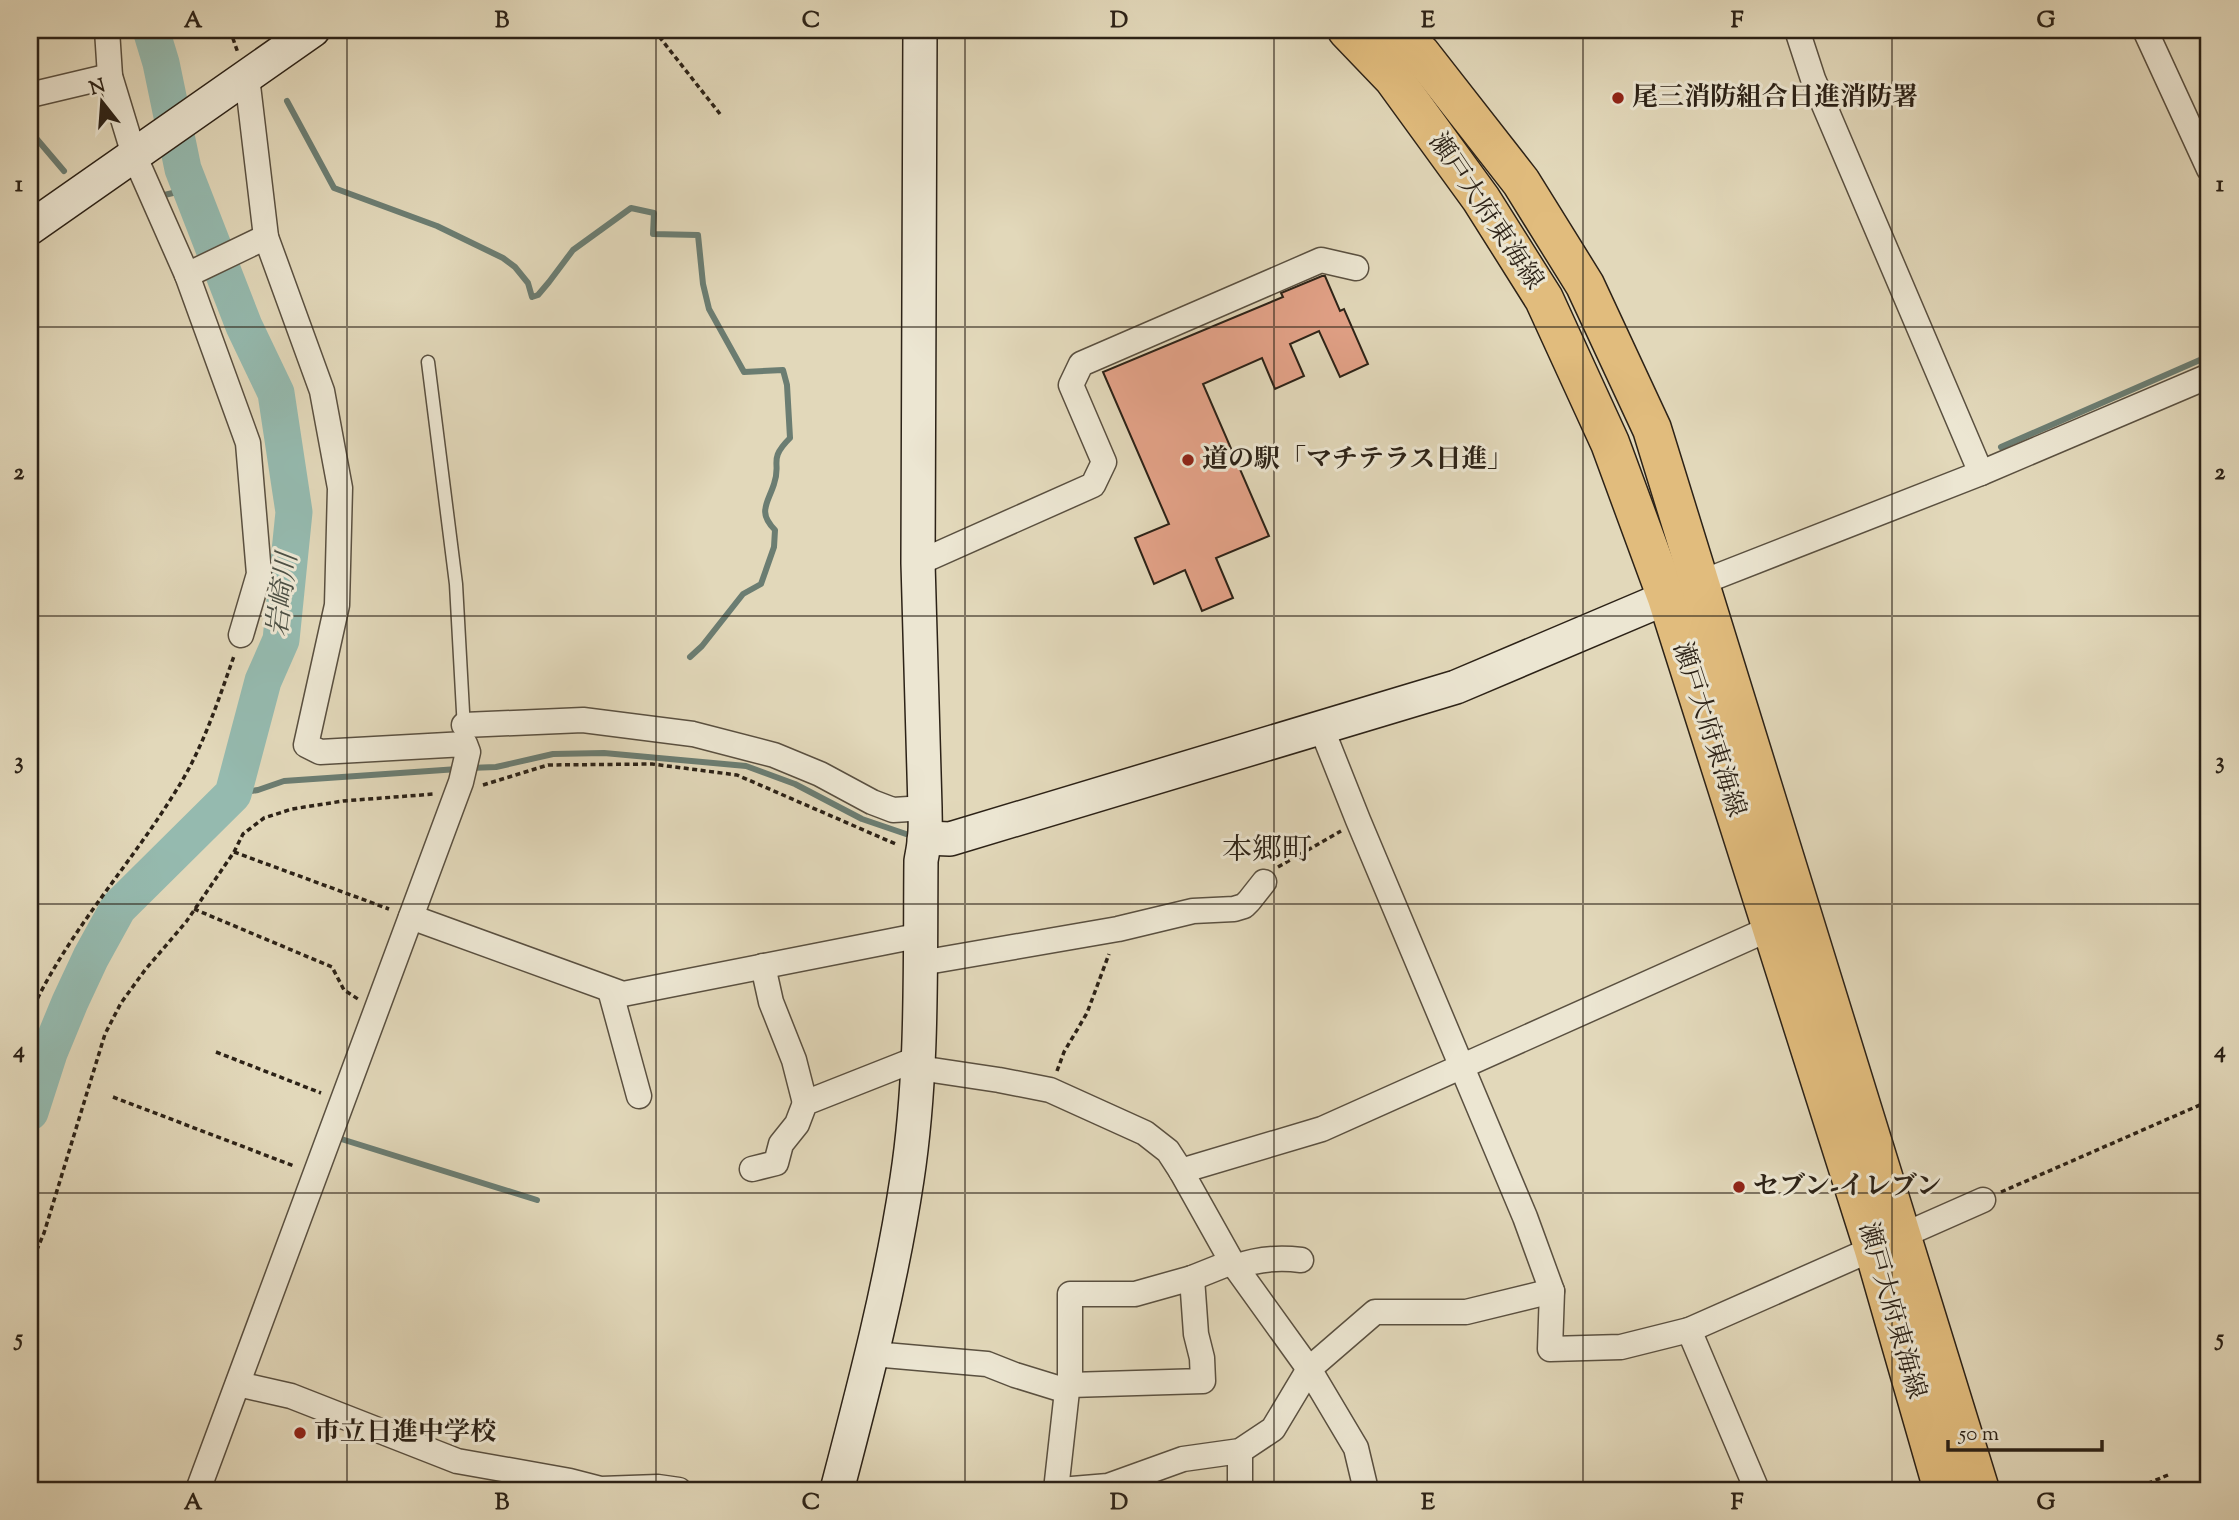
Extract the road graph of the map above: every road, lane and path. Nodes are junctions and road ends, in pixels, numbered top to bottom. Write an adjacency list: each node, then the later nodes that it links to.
1 (107, 30): 9 (street)
2 (313, 30): 10 (street)
3 (654, 30): 12 (path)
4 (920, 30): 22 (street)
5 (1347, 30): 23 (main road, 瀬戸大府東海線)
6 (1797, 30): 21 (street)
7 (2145, 30): 14 (street)
8 (1413, 38): 23 (main road, 瀬戸大府東海線)
9 (110, 76): 11 (street); 13 (street)
10 (242, 81): 13 (street); 16 (street)
11 (30, 94)
12 (720, 114)
13 (137, 153): 15 (street); 18 (street)
14 (2209, 169)
15 (30, 228)
16 (262, 239): 18 (street); 26 (street)
17 (1356, 268): 22 (street)
18 (191, 273): 24 (street)
19 (428, 362): 26 (lane)
20 (2209, 376): 21 (street)
21 (1981, 473): 23 (street)
22 (918, 563): 29 (street)
23 (1683, 591): 25 (street); 34 (main road, 瀬戸大府東海線); 54 (main road, 瀬戸大府東海線)
24 (241, 635): 40 (path)
25 (1321, 727): 28 (street); 29 (street)
26 (466, 740): 27 (street); 29 (street)
27 (459, 787): 29 (path); 30 (path); 32 (street)
28 (1357, 820): 31 (path); 43 (street)
29 (924, 835): 36 (street)
30 (234, 852): 32 (path); 33 (path)
31 (1264, 882): 35 (street)
32 (411, 917): 38 (street); 39 (street)
33 (187, 922): 39 (path); 57 (path)
34 (1771, 928): 43 (street); 54 (main road, 瀬戸大府東海線)
35 (1118, 929): 36 (street); 44 (path)
36 (922, 949): 37 (street); 42 (street)
37 (763, 967): 38 (street); 49 (street)
38 (610, 990): 45 (street)
39 (375, 1010): 47 (street)
40 (30, 1014)
41 (216, 1052): 47 (path)
42 (919, 1063): 44 (street); 49 (street); 61 (street)
43 (1461, 1066): 51 (street); 59 (street)
44 (1050, 1090): 51 (street)
45 (639, 1096)
46 (113, 1097): 52 (path)
47 (343, 1101): 52 (street)
48 (2209, 1101): 53 (path)
49 (805, 1103): 50 (street)
50 (751, 1169)
51 (1181, 1171): 56 (street)
52 (316, 1174): 63 (street)
53 (1983, 1200): 54 (street)
54 (1888, 1243): 60 (street); 74 (main road, 瀬戸大府東海線); 75 (main road, 瀬戸大府東海線)
55 (1301, 1260): 56 (street)
56 (1233, 1264): 58 (street); 62 (street)
57 (30, 1266)
58 (1192, 1278): 64 (street); 64 (street)
59 (1552, 1291): 60 (street); 62 (street)
60 (1689, 1330): 73 (street)
61 (873, 1354): 64 (street); 69 (street)
62 (1309, 1369): 65 (street); 72 (street)
63 (238, 1384): 67 (street); 68 (street)
64 (1069, 1388): 70 (street)
65 (1240, 1451): 70 (street); 71 (street)
66 (2168, 1475): 76 (path)
67 (198, 1490)
68 (679, 1490)
69 (837, 1490)
70 (1058, 1490)
71 (1240, 1490)
72 (1366, 1490)
73 (1757, 1490)
74 (1943, 1490)
75 (1980, 1490)
76 (2132, 1490)

